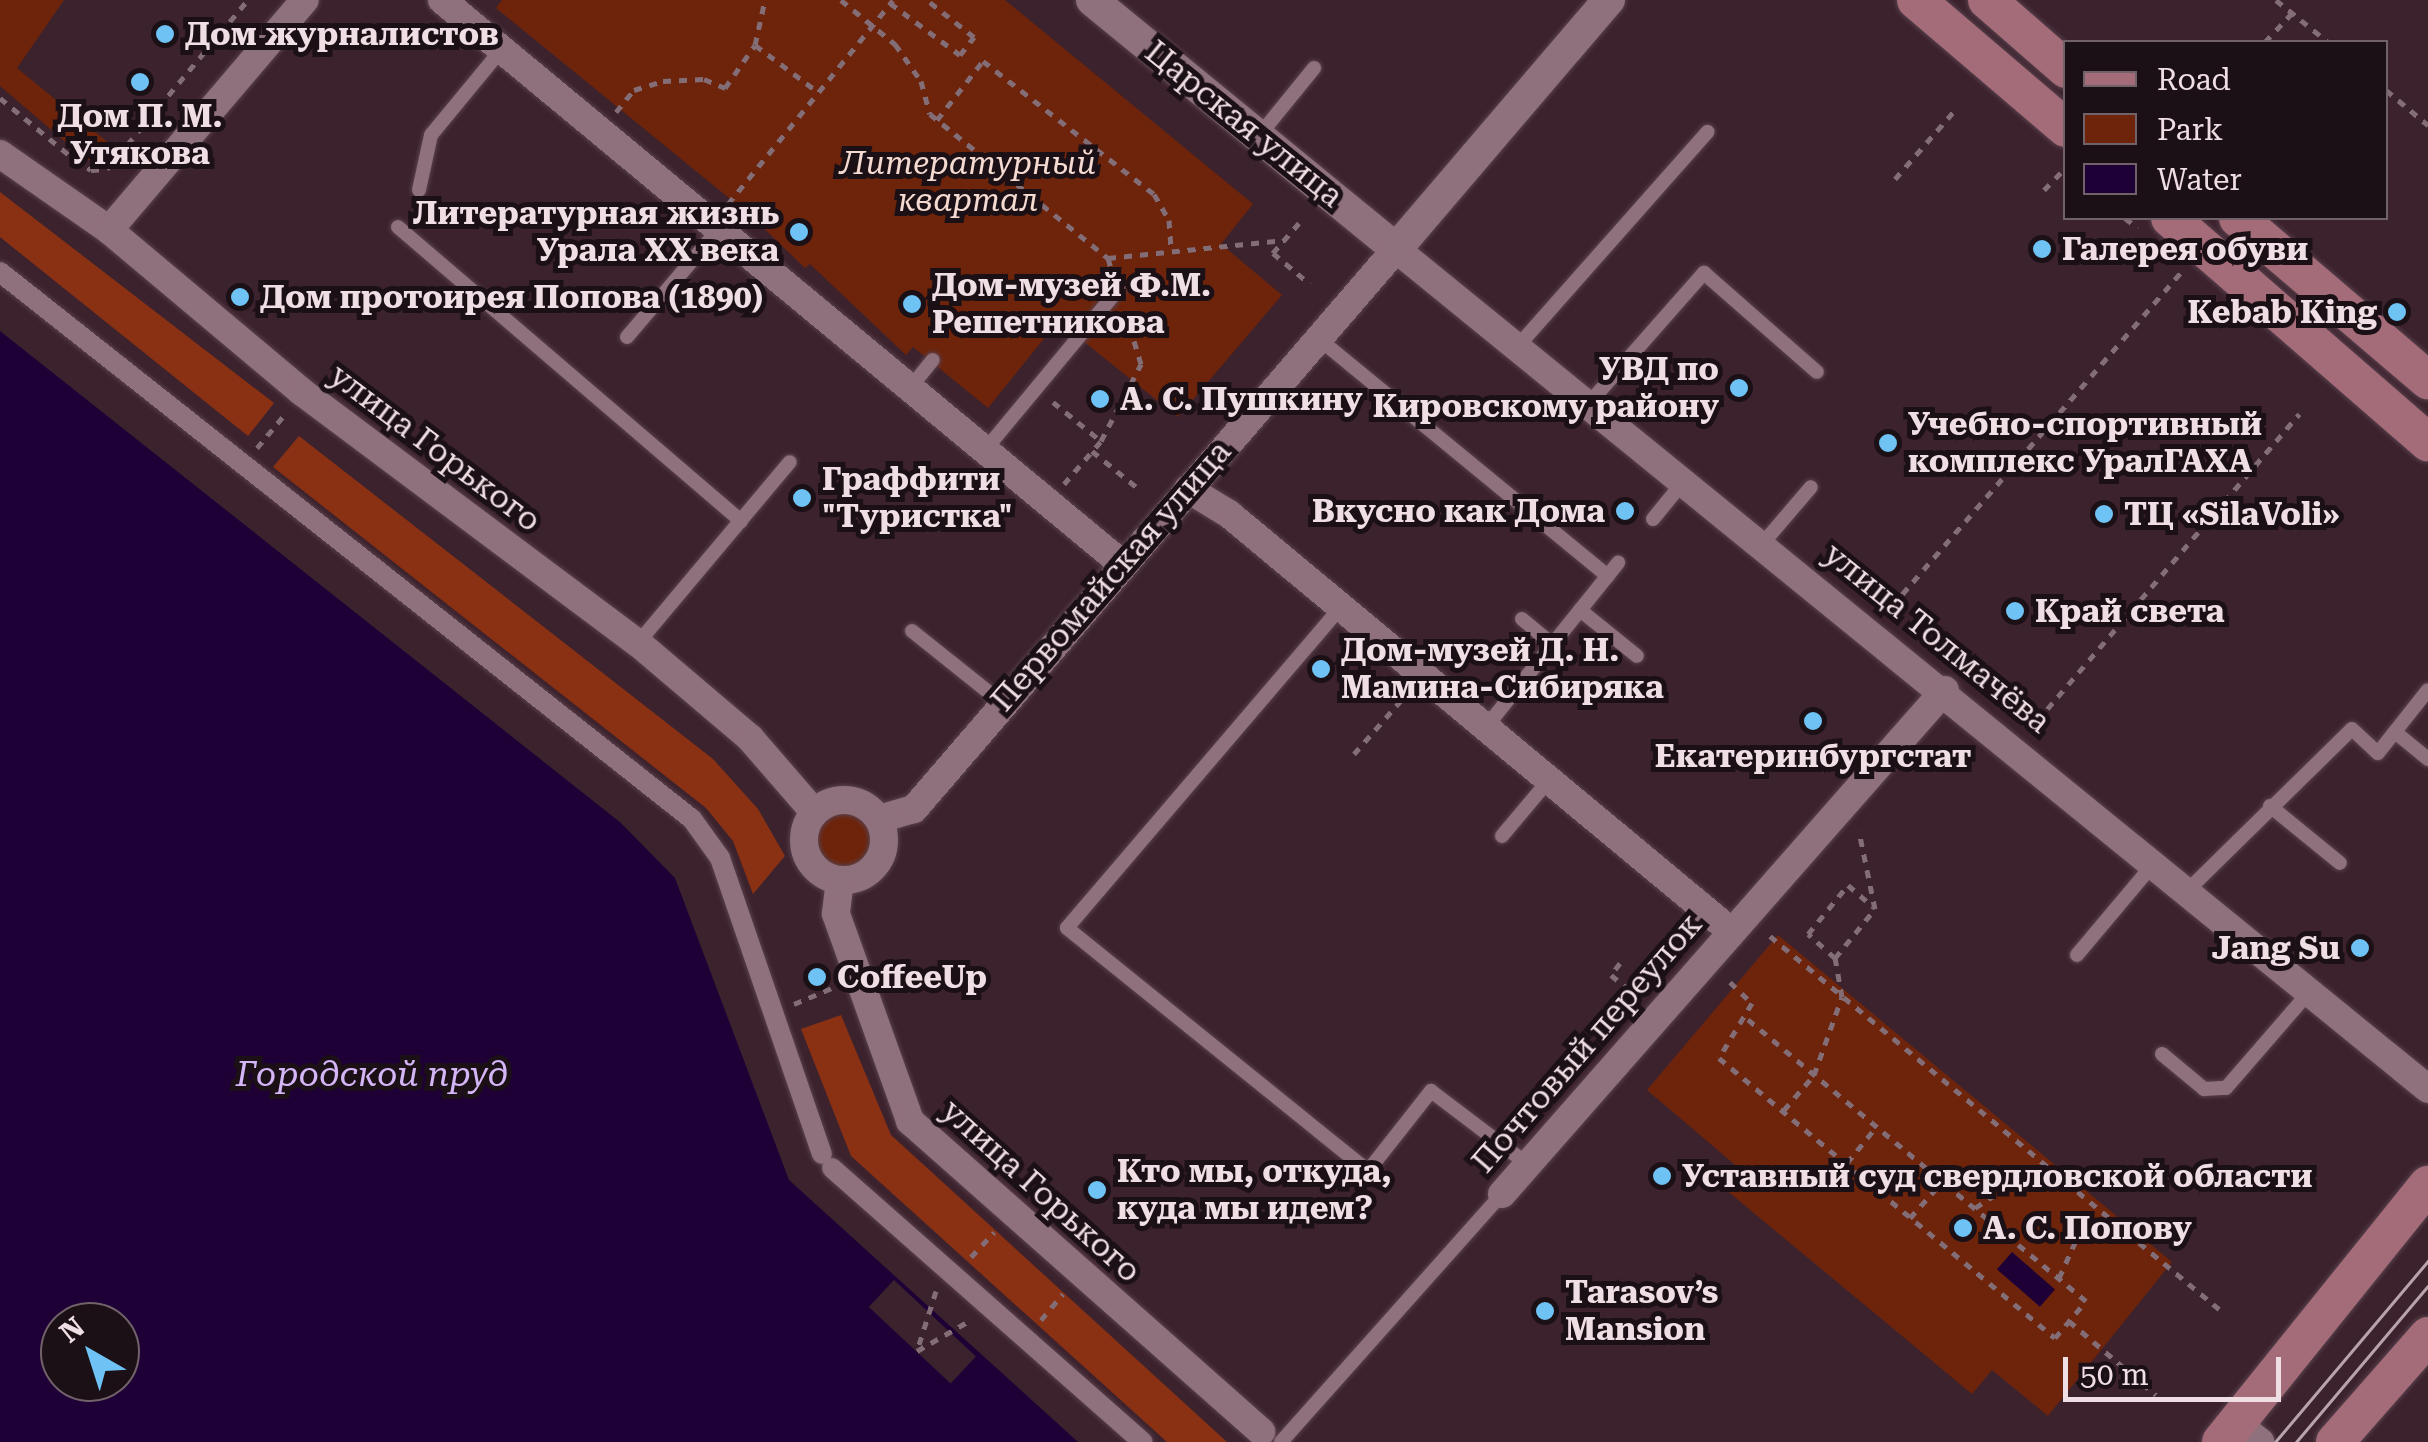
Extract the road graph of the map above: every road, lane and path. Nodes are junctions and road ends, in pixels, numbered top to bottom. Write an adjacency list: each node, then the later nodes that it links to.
1 (248, 0): 23 (path)
2 (305, 0): 41 (street)
3 (442, 0): 18 (street)
4 (766, 0): 17 (path)
5 (841, 0): 14 (path)
6 (927, 0): 12 (path)
7 (1092, 0): 30 (street, Царская улица)
8 (1609, 0): 43 (street, Первомайская улица)
9 (1916, 0): 28 (main road)
10 (1986, 0): 19 (main road)
11 (2276, 0): 13 (path)
12 (891, 2): 14 (path)
13 (2292, 13): 15 (path); 16 (path)
14 (873, 24): 21 (path); 26 (path)
15 (2267, 40)
16 (2326, 40)
17 (756, 44): 21 (path); 25 (path)
18 (502, 50): 34 (lane); 38 (street)
19 (2063, 66)
20 (1314, 68): 30 (lane)
21 (818, 92): 38 (path)
22 (2388, 92): 27 (path)
23 (0, 98)
24 (1955, 110): 33 (path)
25 (609, 120)
26 (937, 120): 44 (path); 45 (path)
27 (2428, 124)
28 (2063, 125)
29 (1708, 132): 52 (lane)
30 (1258, 136): 43 (street, Царская улица)
31 (0, 154): 41 (street, улица Горького)
32 (2063, 169): 35 (path)
33 (1895, 179)
34 (419, 190)
35 (2044, 190)
36 (2172, 220): 62 (main road)
37 (2240, 220): 55 (main road)
38 (720, 221): 50 (lane); 56 (street)
39 (1299, 223): 42 (path)
40 (398, 227): 73 (lane)
41 (109, 230): 58 (street, улица Горького)
42 (1284, 240): 44 (path); 48 (path)
43 (1396, 249): 51 (street, Первомайская улица); 52 (street, улица Толмачёва)
44 (1171, 250): 45 (path)
45 (1108, 258): 49 (path)
46 (2184, 268): 76 (path)
47 (0, 272): 66 (street)
48 (1310, 284)
49 (1118, 290): 57 (lane); 61 (path)
50 (627, 337)
51 (1318, 338): 70 (street, Первомайская улица); 78 (lane)
52 (1518, 346): 59 (street, улица Толмачёва)
53 (933, 360): 56 (lane)
54 (1817, 372): 59 (lane)
55 (2428, 380)
56 (910, 388): 63 (street)
57 (1036, 388): 61 (path); 63 (lane)
58 (302, 392): 66 (path); 81 (street, улица Горького)
59 (1591, 401): 68 (street, улица Толмачёва)
60 (2299, 414): 88 (path)
61 (1101, 441): 64 (path)
62 (2428, 442)
63 (985, 450): 75 (street)
64 (1092, 451): 67 (path); 71 (path)
65 (790, 462): 73 (lane)
66 (241, 467): 114 (street)
67 (1072, 475)
68 (1686, 479): 72 (lane); 74 (street, улица Толмачёва)
69 (1811, 487): 74 (lane)
70 (1188, 488): 75 (street, Первомайская улица); 77 (street)
71 (1139, 490)
72 (1653, 519)
73 (741, 521): 81 (lane)
74 (1764, 542): 84 (street, улица Толмачёва)
75 (1120, 562): 87 (street, Первомайская улица)
76 (1892, 606)
77 (1342, 607): 89 (street); 123 (lane)
78 (1580, 610): 82 (lane); 83 (lane)
79 (1522, 619): 82 (lane)
80 (912, 631): 87 (lane)
81 (638, 644): 95 (street, улица Горького)
82 (1551, 644): 89 (lane)
83 (1638, 656)
84 (1945, 690): 99 (street, улица Толмачёва); 104 (street, Почтовый переулок)
85 (2428, 690): 90 (lane)
86 (1403, 698): 91 (path)
87 (1001, 702): 96 (street, Первомайская улица)
88 (2037, 721)
89 (1486, 727): 93 (street)
90 (2394, 732): 92 (lane); 94 (lane)
91 (1354, 754)
92 (2428, 759)
93 (1550, 780): 98 (lane); 104 (street)
94 (2270, 806): 100 (lane); 102 (lane)
95 (814, 812): 96 (street); 101 (street)
96 (879, 819): 101 (street)
97 (1859, 831): 103 (path)
98 (1502, 836)
99 (2156, 862): 102 (street, улица Толмачёва); 106 (lane)
100 (2340, 863)
101 (840, 880): 109 (street, улица Горького)
102 (2189, 889): 111 (street, улица Толмачёва)
103 (1875, 909): 107 (path); 107 (path)
104 (1732, 932): 123 (street, Почтовый переулок)
105 (1770, 936): 113 (path)
106 (2077, 955)
107 (1835, 958): 113 (path)
108 (1620, 963): 112 (path)
109 (857, 978): 114 (path); 129 (street, улица Горького)
110 (1730, 982): 115 (path)
111 (2311, 989): 116 (lane); 118 (street, улица Толмачёва)
112 (1636, 996)
113 (1842, 997): 117 (path); 122 (path)
114 (777, 1010): 133 (street)
115 (1748, 1019): 117 (path); 119 (path)
116 (2162, 1054)
117 (1814, 1075): 119 (path); 120 (path)
118 (2428, 1089)
119 (1784, 1111): 121 (path)
120 (1877, 1126): 121 (path); 124 (path)
121 (1847, 1163): 130 (path)
122 (2043, 1164): 127 (path); 128 (path)
123 (1531, 1167): 126 (street, Почтовый переулок)
124 (1942, 1182): 128 (path); 130 (path)
125 (2428, 1185): 140 (main road)
126 (1502, 1194): 141 (lane, Почтовый переулок)
127 (2092, 1204): 132 (path); 134 (path)
128 (1976, 1208): 132 (path)
129 (1011, 1214): 131 (street, улица Горького); 133 (path)
130 (1910, 1218): 136 (path)
131 (1080, 1275): 138 (path); 141 (street, улица Горького)
132 (2060, 1278): 136 (path)
133 (946, 1279): 135 (path); 138 (street)
134 (2219, 1310)
135 (975, 1318)
136 (2069, 1321): 139 (path)
137 (2428, 1336): 143 (main road)
138 (1024, 1337): 142 (street)
139 (2156, 1395)
140 (2239, 1436)
141 (1271, 1439)
142 (1143, 1442)
143 (2335, 1442)

